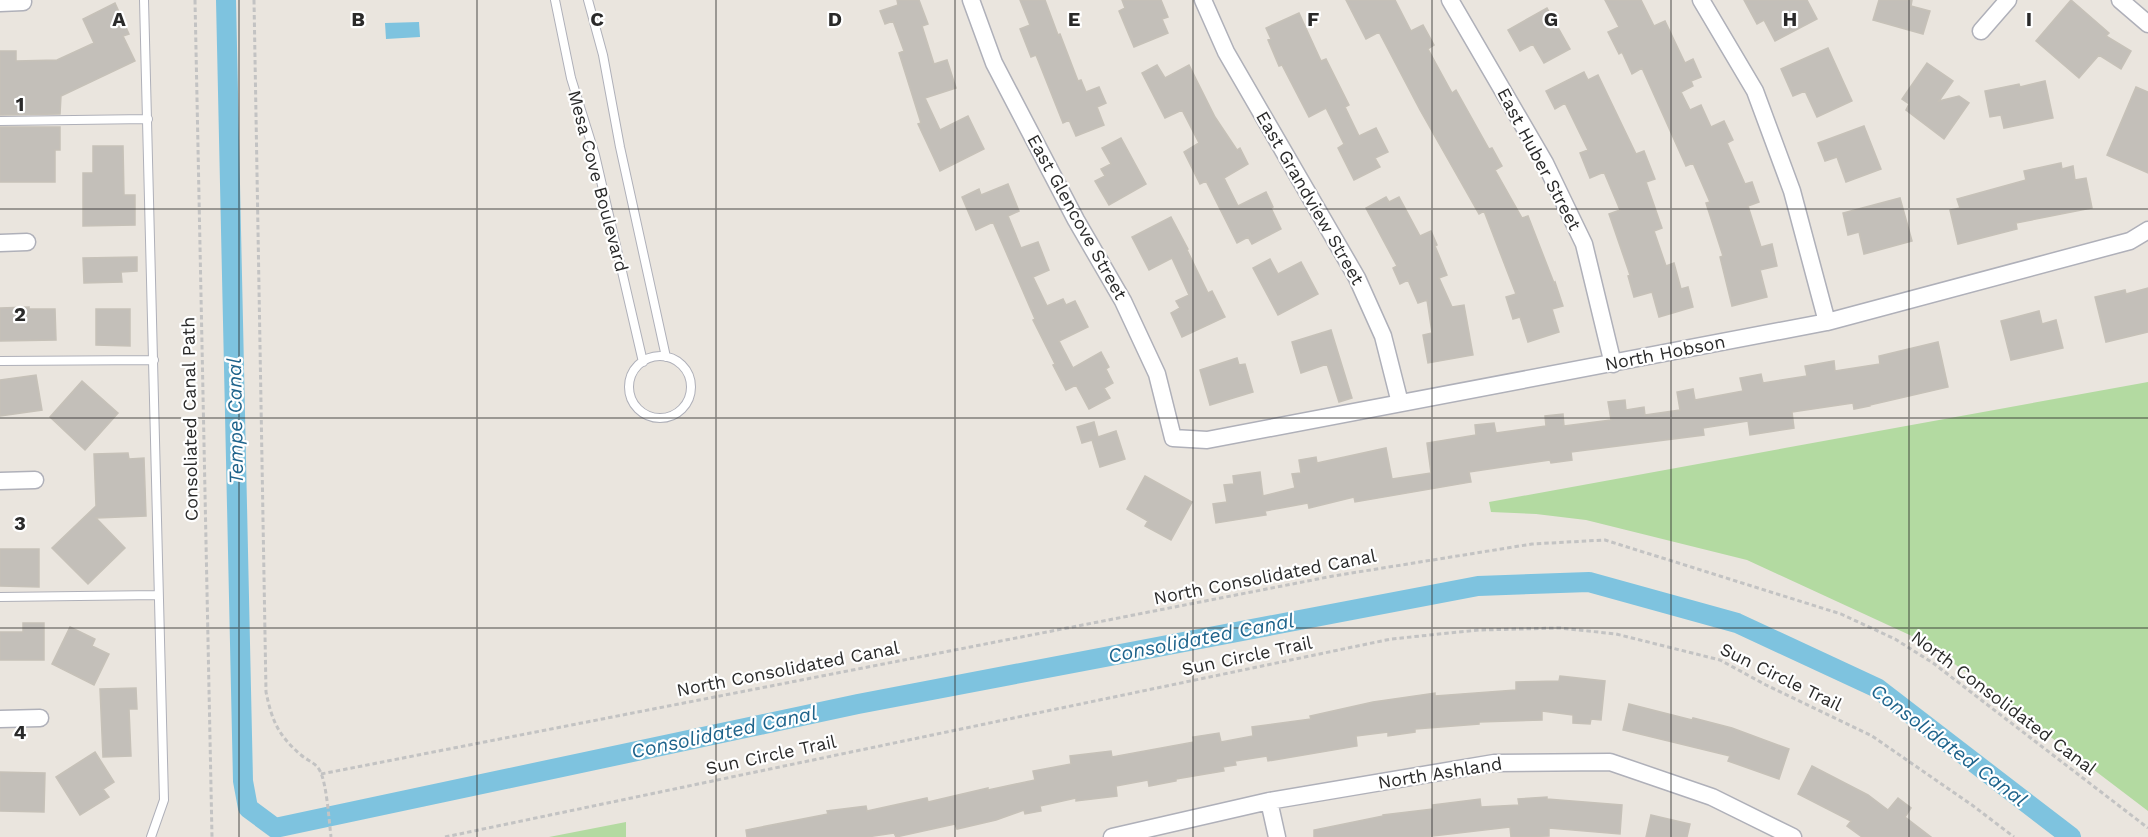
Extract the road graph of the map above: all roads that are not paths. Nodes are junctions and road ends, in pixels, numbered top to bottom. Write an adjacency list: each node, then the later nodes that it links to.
1 (144, 0): 14 (lane)
2 (555, 0): 23 (lane, Mesa Cove Boulevard)
3 (588, 0): 20 (lane, Mesa Cove Boulevard)
4 (971, 0): 26 (street, East Glencove Street)
5 (1203, 0): 25 (street, East Grandview Street)
6 (1450, 0): 24 (street, East Huber Street)
7 (1701, 0): 19 (street)
8 (2008, 0): 13 (street)
9 (2120, 0): 12 (street)
10 (23, 2): 11 (street)
11 (0, 3)
12 (2148, 24)
13 (1981, 31)
14 (147, 119): 15 (lane); 21 (lane)
15 (0, 121)
16 (2148, 230): 19 (street, North Hobson)
17 (27, 242): 18 (street)
18 (0, 243)
19 (1827, 322): 24 (street, North Hobson)
20 (666, 357): 23 (lane); 23 (lane)
21 (154, 360): 22 (lane); 29 (lane)
22 (0, 361)
23 (643, 362)
24 (1613, 364): 25 (street, North Hobson)
25 (1400, 403): 26 (street, North Hobson)
26 (1173, 438)
27 (35, 480): 28 (street)
28 (0, 481)
29 (158, 594): 30 (lane); 34 (lane)
30 (0, 597)
31 (40, 718): 32 (street)
32 (0, 719)
33 (1269, 801): 35 (street, North Ashland); 36 (street); 37 (street, North Ashland)
34 (151, 837)
35 (1112, 837)
36 (1277, 837)
37 (1793, 837)

